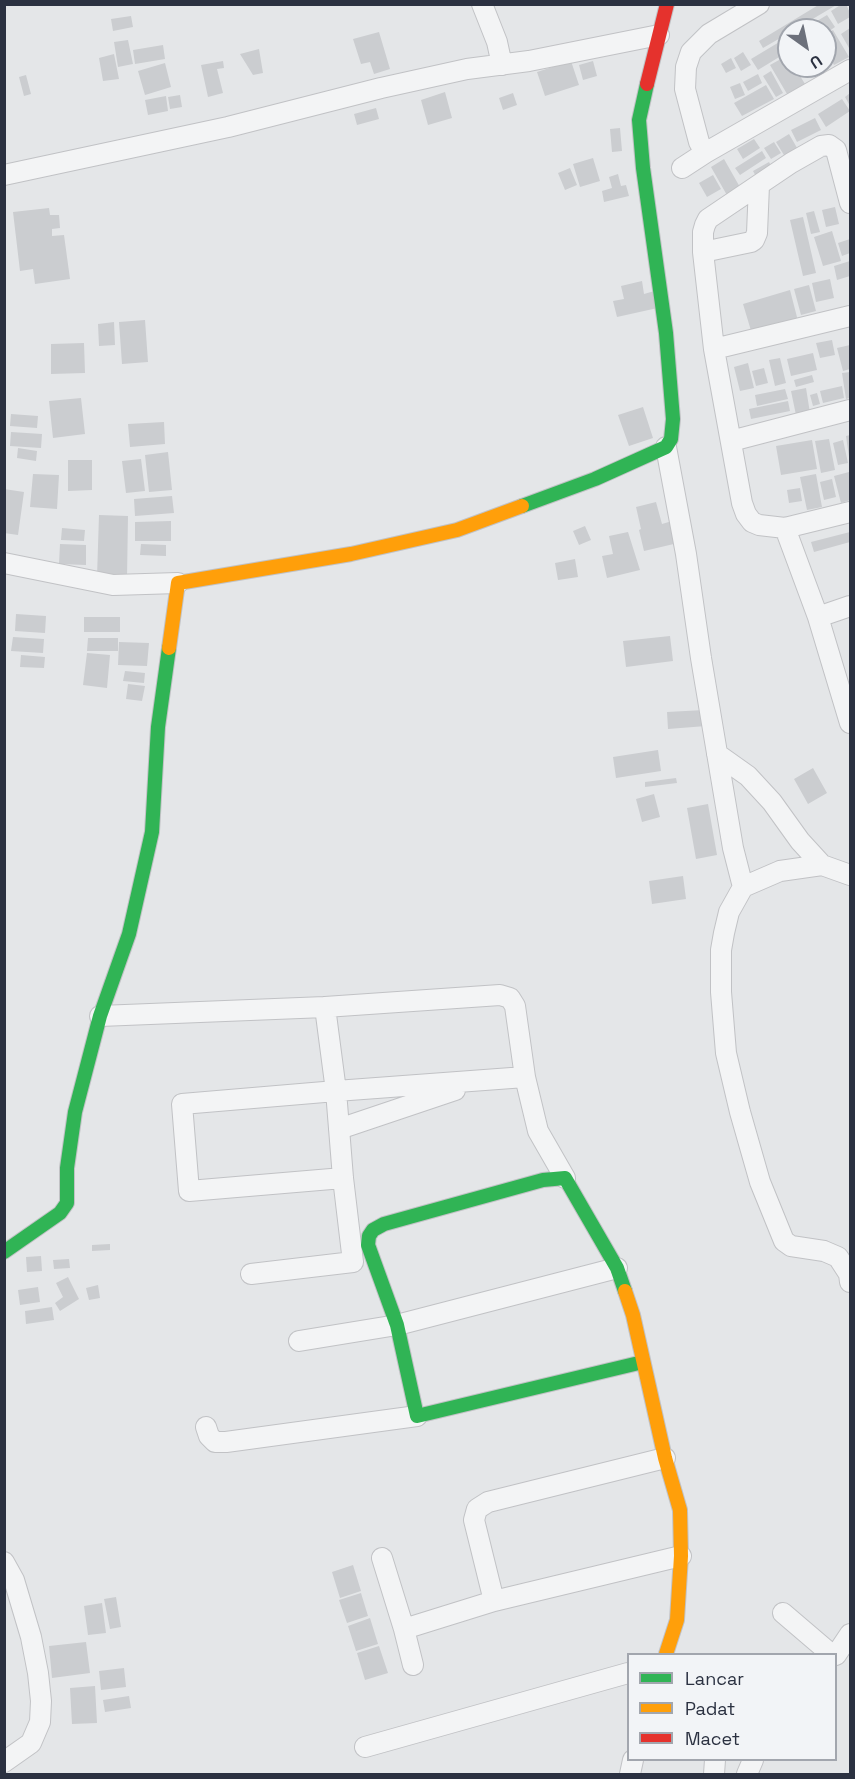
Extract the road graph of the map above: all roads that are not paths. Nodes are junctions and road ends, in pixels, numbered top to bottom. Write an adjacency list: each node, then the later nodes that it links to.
1 (482, 4): 7 (street)
2 (667, 4): 6 (street)
3 (727, 4): 5 (street)
4 (759, 4): 5 (street)
5 (709, 34): 9 (street)
6 (659, 35): 7 (street); 19 (street)
7 (502, 65): 11 (street)
8 (850, 70): 9 (street)
9 (705, 153): 10 (street)
10 (682, 168)
11 (4, 175)
12 (759, 185): 13 (street); 14 (street); 14 (street)
13 (850, 203)
14 (704, 252): 16 (street)
15 (850, 315): 16 (street)
16 (714, 349): 18 (street)
17 (850, 410): 18 (street)
18 (731, 441): 21 (street)
19 (666, 447): 23 (street); 27 (street)
20 (850, 512): 21 (street)
21 (785, 528): 25 (street)
22 (4, 563): 23 (street)
23 (178, 583): 32 (street)
24 (850, 606): 25 (street)
25 (818, 617): 26 (street)
26 (850, 723)
27 (717, 754): 28 (street); 30 (street)
28 (822, 865): 29 (street); 30 (street)
29 (850, 874)
30 (743, 887): 42 (street)
31 (325, 1007): 32 (street); 33 (street); 35 (street)
32 (100, 1016): 39 (street)
33 (525, 1077): 34 (street); 38 (street)
34 (483, 1080): 35 (street); 36 (street)
35 (336, 1091): 36 (street); 37 (street)
36 (339, 1129): 37 (street)
37 (343, 1178): 41 (street)
38 (565, 1178): 40 (street); 43 (street)
39 (4, 1252)
40 (617, 1268): 43 (street); 45 (street)
41 (251, 1274)
42 (850, 1282)
43 (397, 1325): 44 (street); 46 (street)
44 (298, 1341)
45 (643, 1362): 46 (street); 48 (street)
46 (417, 1416): 47 (street)
47 (206, 1427)
48 (665, 1458): 49 (street); 52 (street)
49 (681, 1556): 52 (street); 56 (street)
50 (382, 1558): 54 (street)
51 (4, 1562): 62 (street)
52 (494, 1601): 54 (street)
53 (783, 1612): 57 (street)
54 (404, 1629): 59 (street)
55 (850, 1634): 58 (street)
56 (666, 1653)
57 (830, 1653)
58 (837, 1654)
59 (413, 1665)
60 (627, 1673): 61 (street)
61 (365, 1747)
62 (4, 1762)

